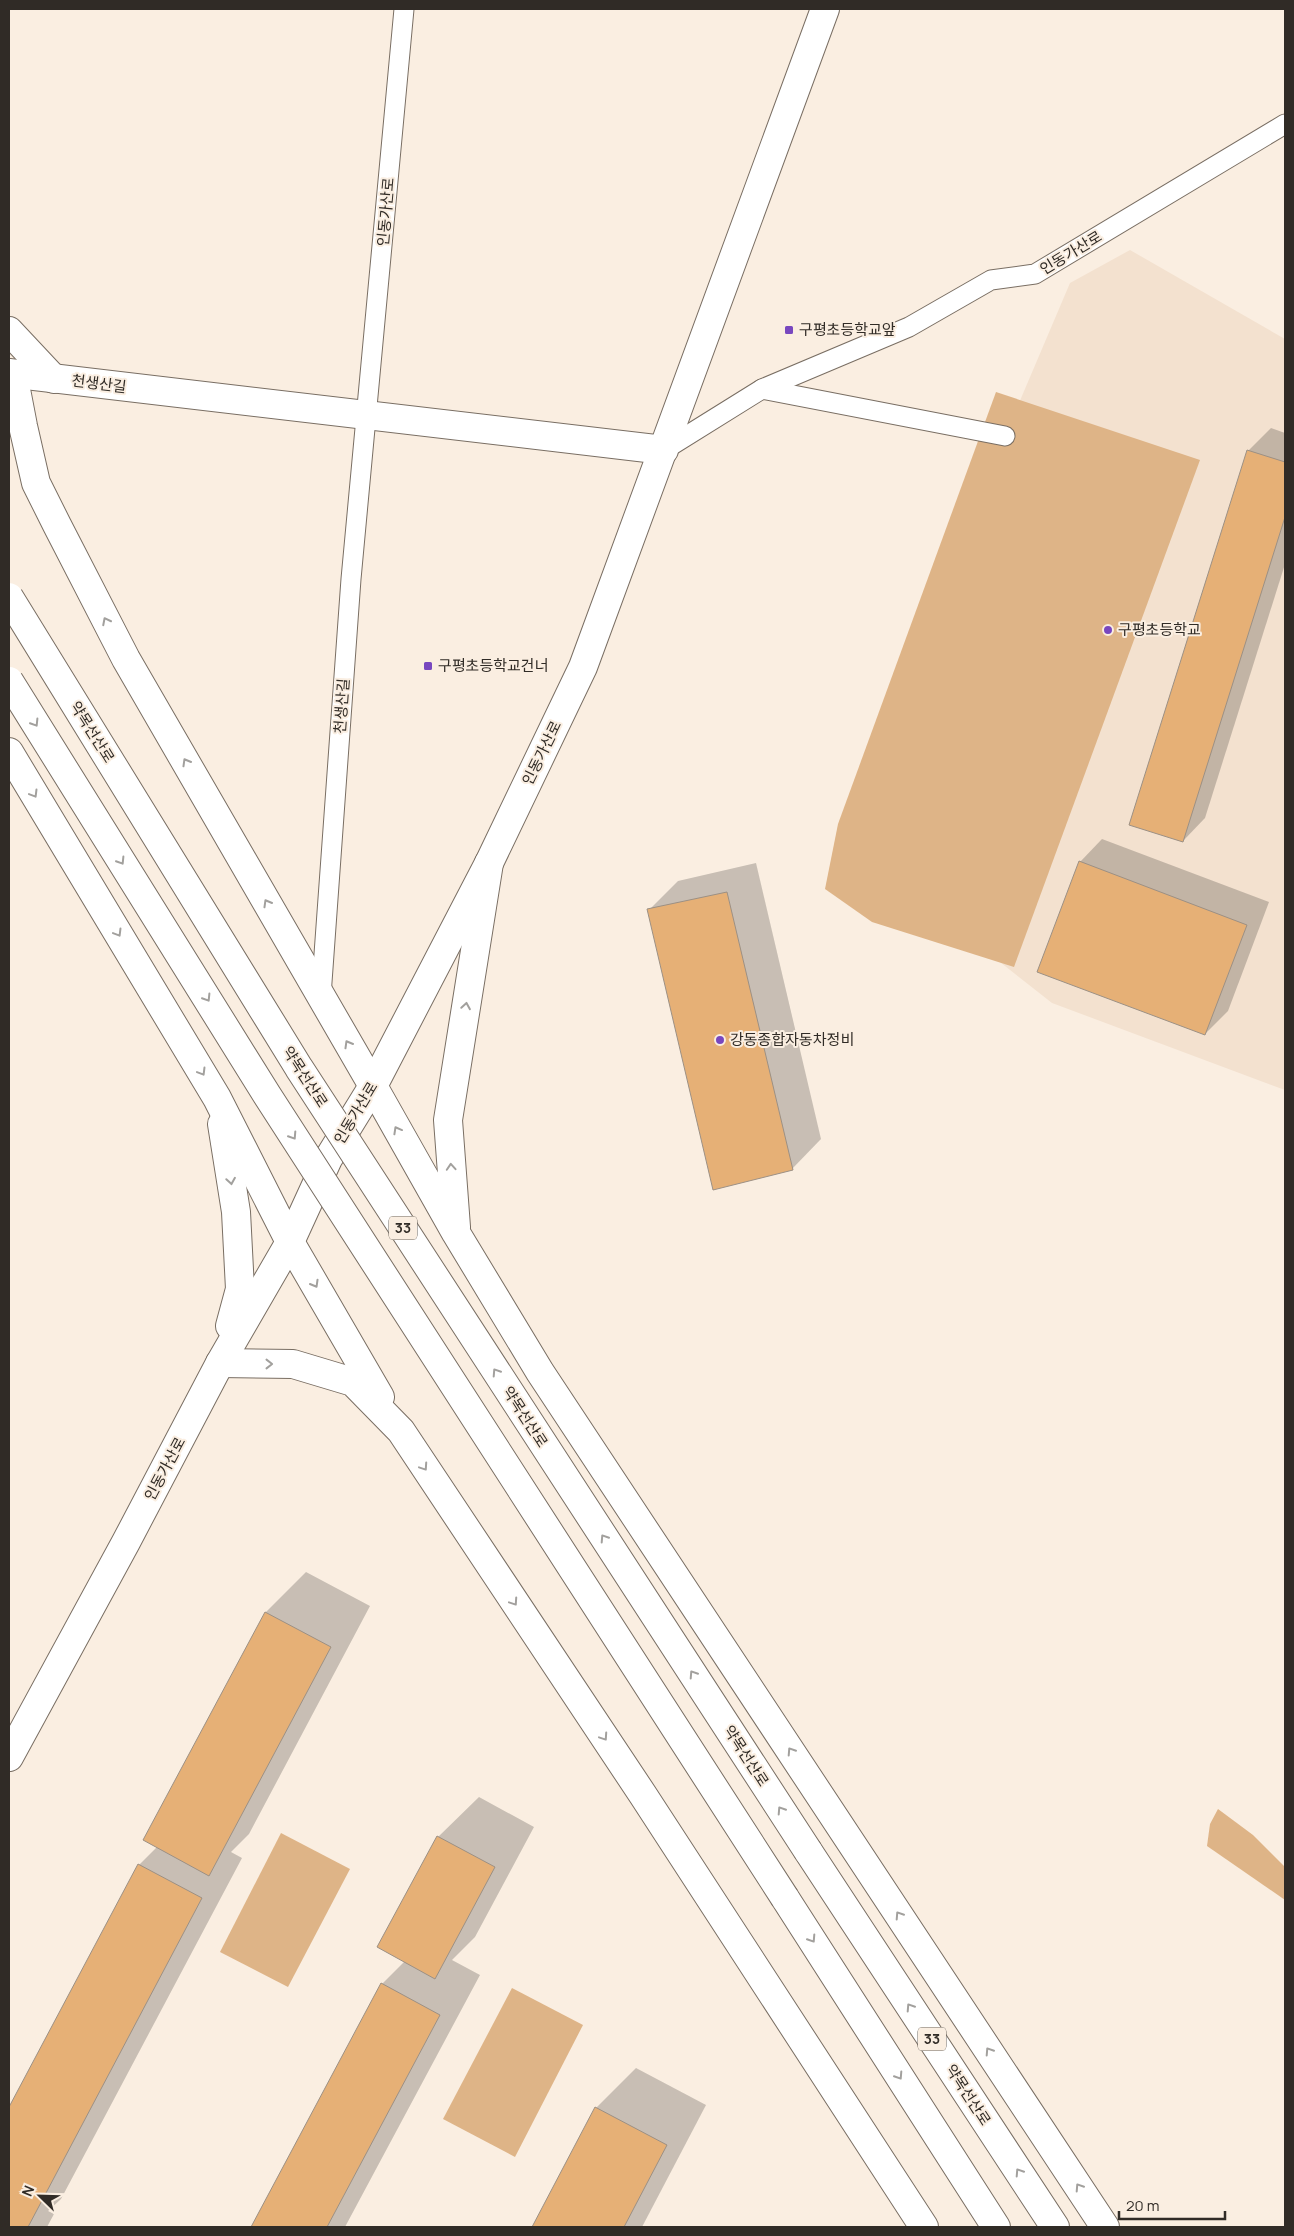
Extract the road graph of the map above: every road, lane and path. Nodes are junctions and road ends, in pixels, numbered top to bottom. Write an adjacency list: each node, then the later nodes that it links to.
1 (404, 9): 8 (lane, 인동가산로)
2 (825, 9): 10 (main road, 인동가산로)
3 (1285, 124): 7 (lane, 인동가산로)
4 (9, 331): 6 (main road)
5 (11, 373): 6 (main road, 천생산길); 15 (main road, one-way to 5)
6 (54, 379): 8 (main road, 천생산길)
7 (762, 389): 9 (lane); 10 (lane, 인동가산로)
8 (368, 415): 10 (main road, 천생산길); 15 (lane, 천생산길)
9 (1005, 436)
10 (664, 450): 14 (main road, 인동가산로)
11 (9, 598): 25 (main road, 약목선산로 / 33, one-way to 11, bridge)
12 (9, 681): 24 (main road, one-way to 24, bridge)
13 (9, 752): 17 (main road, one-way to 17)
14 (489, 863): 16 (main road, 인동가산로); 18 (main road, one-way to 14)
15 (321, 996): 16 (main road, one-way to 15)
16 (373, 1086): 18 (main road, one-way to 16); 19 (main road, 인동가산로)
17 (217, 1098): 19 (main road); 20 (main road, one-way to 20)
18 (456, 1233): 26 (main road, one-way to 18)
19 (290, 1242): 20 (main road, 인동가산로); 21 (main road, one-way to 21)
20 (220, 1363): 21 (main road, one-way to 21); 22 (main road, 인동가산로)
21 (401, 1432): 23 (main road, one-way to 23)
22 (9, 1757)
23 (924, 2227)
24 (996, 2227)
25 (1055, 2227)
26 (1106, 2227)

